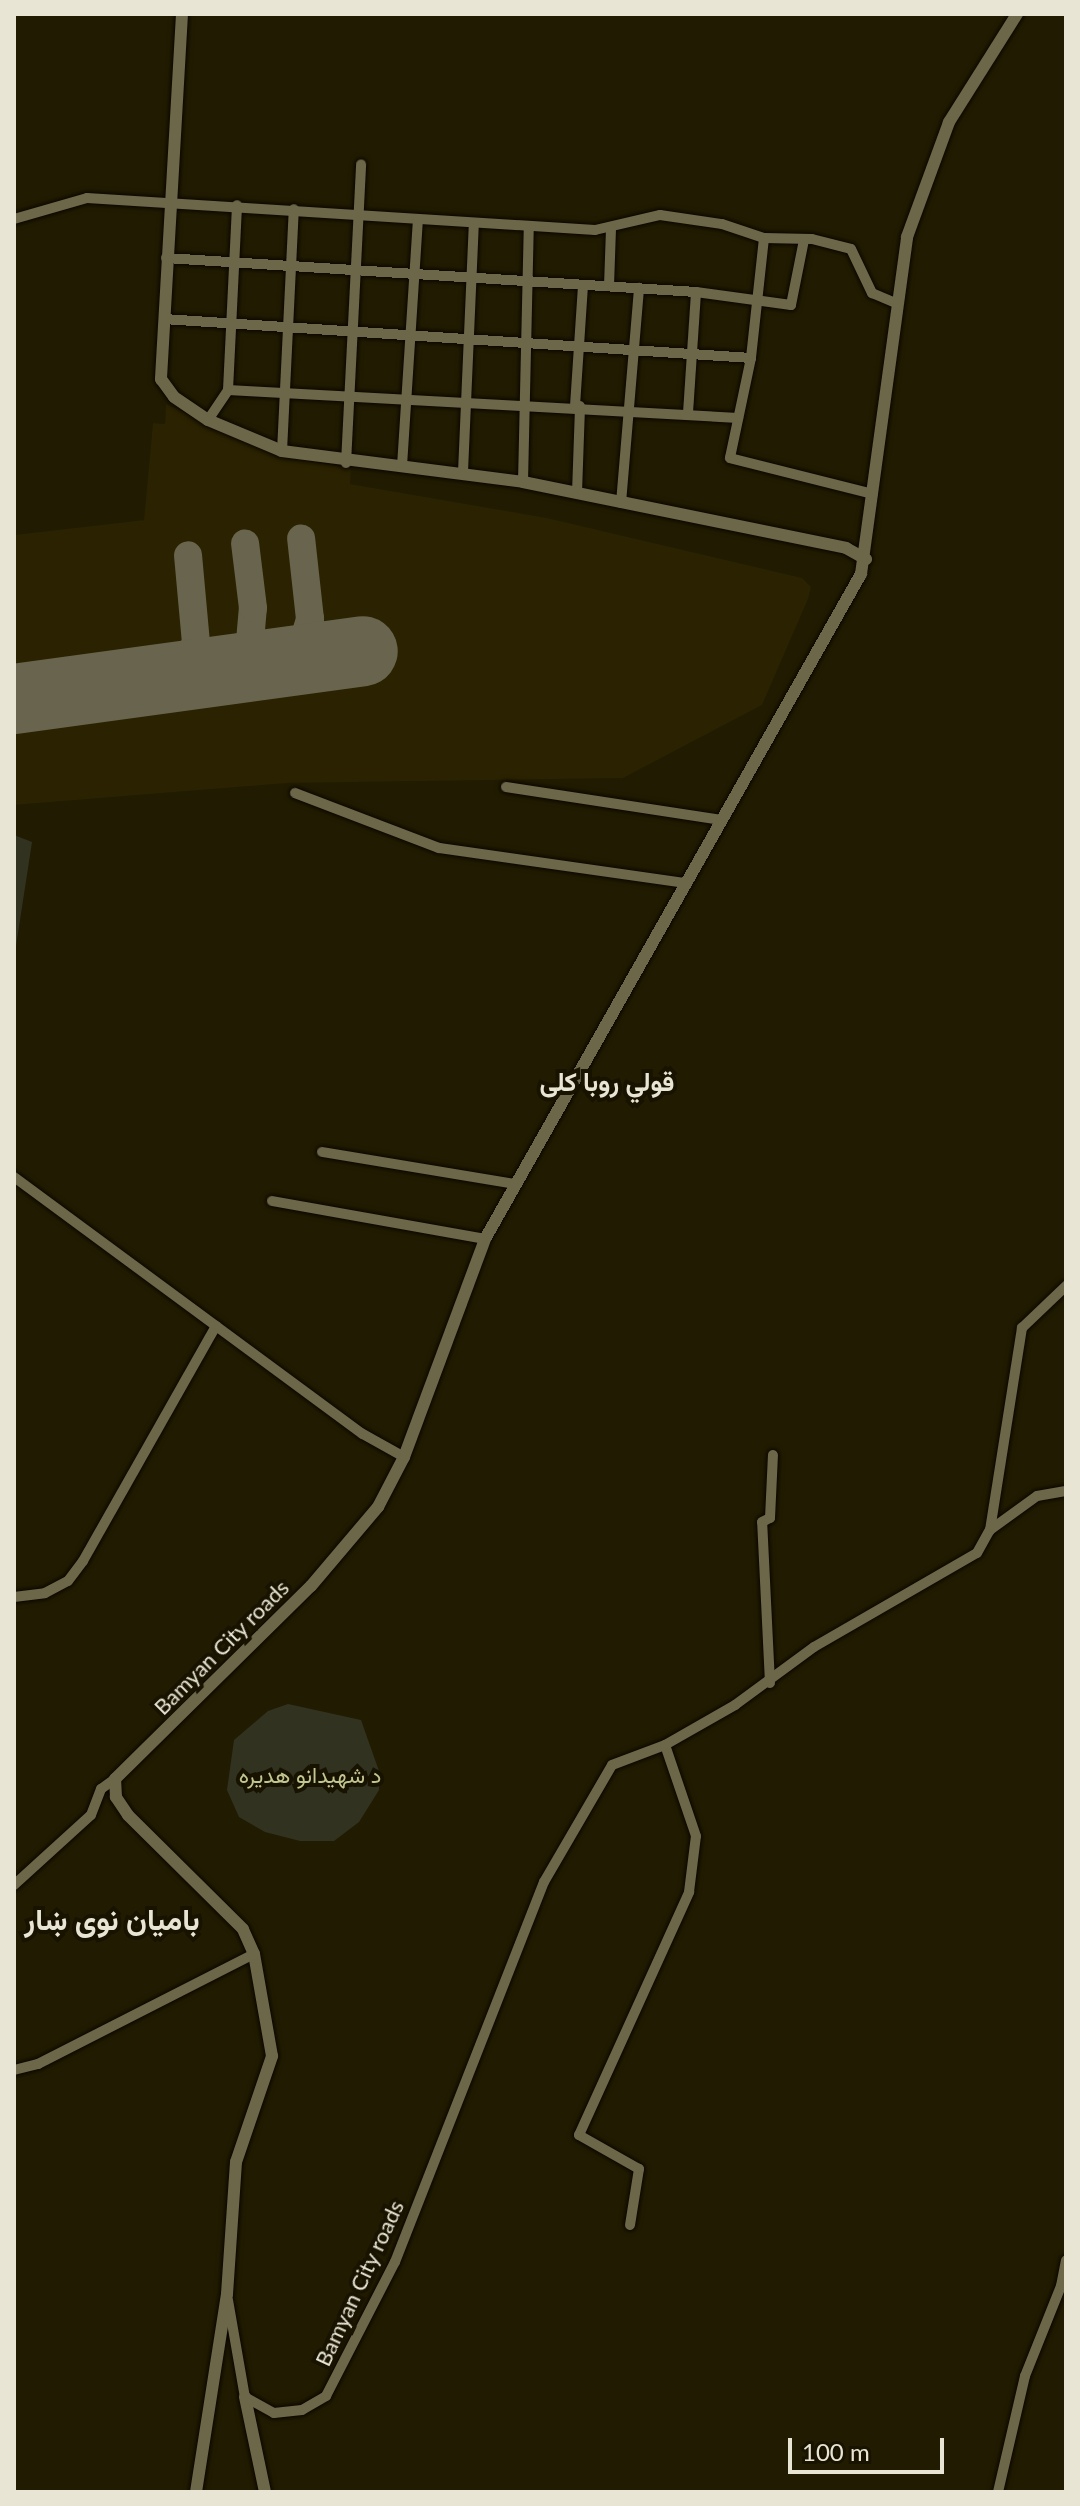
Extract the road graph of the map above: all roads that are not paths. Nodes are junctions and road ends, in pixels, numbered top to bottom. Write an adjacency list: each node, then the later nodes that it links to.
1 (182, 14): 4 (street)
2 (1017, 14): 27 (street)
3 (361, 164): 7 (street)
4 (171, 203): 5 (street); 8 (street); 15 (street)
5 (237, 205): 6 (street); 16 (street)
6 (294, 209): 7 (street); 17 (street)
7 (357, 214): 9 (street); 18 (street)
8 (14, 219)
9 (418, 220): 10 (street); 19 (street)
10 (474, 223): 11 (street); 20 (street)
11 (529, 226): 12 (street); 21 (street)
12 (611, 228): 13 (street); 23 (street)
13 (764, 238): 14 (street); 26 (street)
14 (804, 240): 26 (street); 27 (street)
15 (166, 258): 16 (street); 28 (street)
16 (233, 264): 17 (street); 29 (street)
17 (291, 269): 18 (street); 30 (street)
18 (353, 272): 19 (street); 31 (street)
19 (414, 275): 20 (street); 32 (street)
20 (472, 279): 21 (street); 33 (street)
21 (526, 281): 22 (street); 34 (street)
22 (583, 285): 23 (street); 35 (street)
23 (609, 286): 24 (street)
24 (639, 288): 25 (street); 36 (street)
25 (696, 292): 26 (street); 37 (street)
26 (753, 297): 38 (street)
27 (895, 303): 56 (street)
28 (164, 319): 29 (street); 49 (street)
29 (229, 327): 30 (street); 39 (street)
30 (289, 330): 31 (street); 40 (street)
31 (352, 332): 32 (street); 41 (street)
32 (410, 337): 33 (street); 42 (street)
33 (469, 342): 34 (street); 43 (street)
34 (526, 344): 35 (street); 44 (street)
35 (578, 348): 36 (street); 45 (street)
36 (635, 349): 37 (street); 46 (street)
37 (692, 353): 38 (street); 47 (street)
38 (751, 358): 48 (street)
39 (228, 390): 40 (street); 49 (street)
40 (285, 390): 41 (street); 50 (street)
41 (350, 395): 42 (street); 51 (street)
42 (406, 399): 43 (street); 52 (street)
43 (464, 402): 44 (street); 53 (street)
44 (523, 405): 45 (street); 54 (street)
45 (578, 406): 46 (street); 55 (street)
46 (632, 409): 47 (street); 57 (street)
47 (688, 413): 48 (street)
48 (738, 418): 56 (street)
49 (208, 420): 50 (street)
50 (282, 451): 51 (street)
51 (346, 463): 52 (street)
52 (402, 466): 53 (street)
53 (463, 472): 54 (street)
54 (523, 482): 55 (street)
55 (577, 493): 57 (street)
56 (873, 494): 58 (street)
57 (621, 503): 58 (street)
58 (866, 559): 61 (street, Bamyan City roads)
59 (506, 787): 61 (street)
60 (295, 793): 62 (street)
61 (721, 820): 62 (street, Bamyan City roads)
62 (685, 883): 65 (street, Bamyan City roads)
63 (322, 1152): 65 (street)
64 (14, 1177): 69 (street)
65 (515, 1184): 67 (street, Bamyan City roads)
66 (272, 1201): 67 (street)
67 (485, 1239): 71 (street, Bamyan City roads)
68 (1066, 1286): 73 (street)
69 (216, 1326): 71 (street); 74 (street)
70 (773, 1455): 75 (street)
71 (404, 1457): 77 (street, Bamyan City roads)
72 (1066, 1491): 73 (street, Bamyan City roads)
73 (990, 1530): 75 (street, Bamyan City roads)
74 (14, 1597)
75 (770, 1683): 76 (street, Bamyan City roads)
76 (665, 1745): 81 (street); 84 (street, Bamyan City roads)
77 (115, 1779): 78 (street); 79 (street)
78 (14, 1885)
79 (254, 1954): 80 (street); 83 (street)
80 (14, 2070)
81 (630, 2225)
82 (1066, 2260): 87 (street)
83 (227, 2294): 84 (street); 85 (street)
84 (245, 2397): 86 (street)
85 (196, 2492)
86 (265, 2492)
87 (998, 2492)

